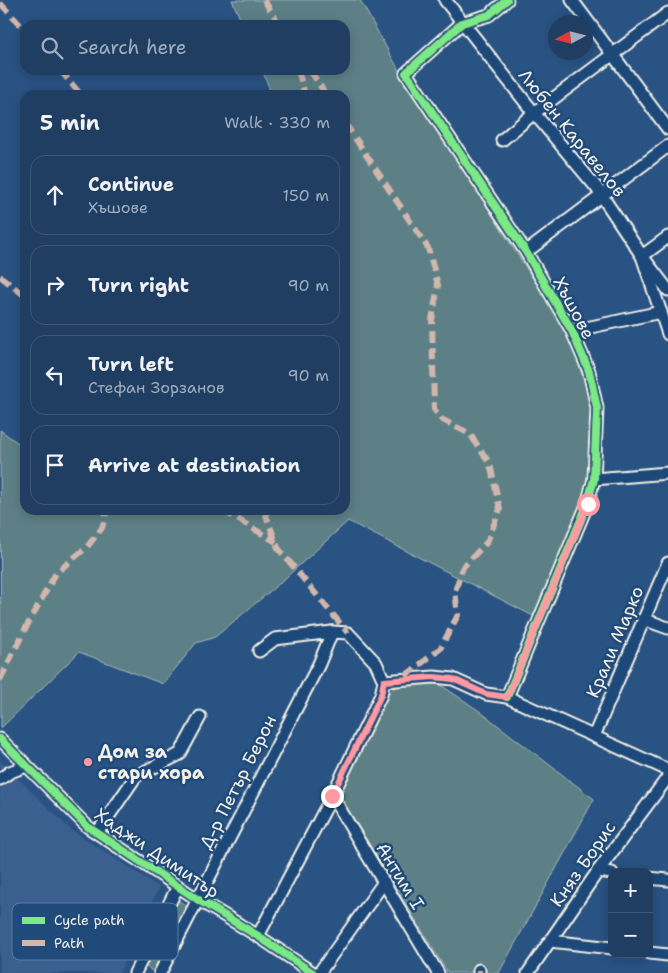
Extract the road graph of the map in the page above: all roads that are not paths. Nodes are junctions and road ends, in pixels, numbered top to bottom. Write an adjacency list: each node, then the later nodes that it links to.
1 (445, 0): 5 (street, Любен Каравелов)
2 (506, 0): 5 (street)
3 (572, 0): 6 (street)
4 (668, 13): 6 (street)
5 (462, 23): 7 (street, Любен Каравелов); 13 (street, Хъшове)
6 (613, 54): 7 (street); 8 (street)
7 (534, 113): 9 (street); 11 (street, Любен Каравелов)
8 (668, 129)
9 (502, 140)
10 (668, 146): 11 (street)
11 (602, 196): 13 (street); 14 (street, Любен Каравелов)
12 (668, 237): 14 (street)
13 (526, 252): 17 (street, Хъшове)
14 (642, 256): 15 (street, Любен Каравелов); 16 (street)
15 (668, 290)
16 (661, 312): 17 (street); 18 (street)
17 (572, 331): 20 (street, Хъшове)
18 (668, 334)
19 (668, 473): 20 (street)
20 (594, 479): 27 (street, Хъшове)
21 (668, 563): 22 (street, Крали Марко)
22 (643, 619): 23 (street); 29 (street, Крали Марко)
23 (668, 628)
24 (332, 632): 25 (street); 26 (street); 43 (street, Д-р Петър Берон)
25 (259, 651)
26 (384, 681): 27 (street); 35 (street)
27 (507, 697): 29 (street)
28 (200, 717): 36 (street)
29 (594, 736): 32 (street)
30 (0, 739): 31 (street, Хаджи Димитър)
31 (26, 766): 34 (street); 36 (street, Хаджи Димитър)
32 (668, 770)
33 (668, 777): 37 (street, Княз Борис)
34 (0, 779)
35 (332, 796): 41 (street, Антим I); 45 (street)
36 (97, 833): 42 (street, Хаджи Димитър)
37 (598, 871): 38 (street); 47 (street, Княз Борис)
38 (608, 872)
39 (653, 878): 40 (street)
40 (668, 880)
41 (384, 882): 54 (street); 55 (street, Антим I)
42 (178, 886): 43 (street, Хаджи Димитър); 44 (street)
43 (197, 899): 45 (street, Хаджи Димитър); 46 (street, Д-р Петър Берон)
44 (170, 903)
45 (258, 936): 53 (street, Хаджи Димитър)
46 (178, 937)
47 (550, 941): 48 (street); 56 (street, Княз Борис)
48 (608, 948)
49 (653, 953): 50 (street)
50 (668, 955)
51 (166, 960): 52 (street, Д-р Петър Берон)
52 (160, 973)
53 (313, 973)
54 (319, 973)
55 (438, 973)
56 (528, 973)

